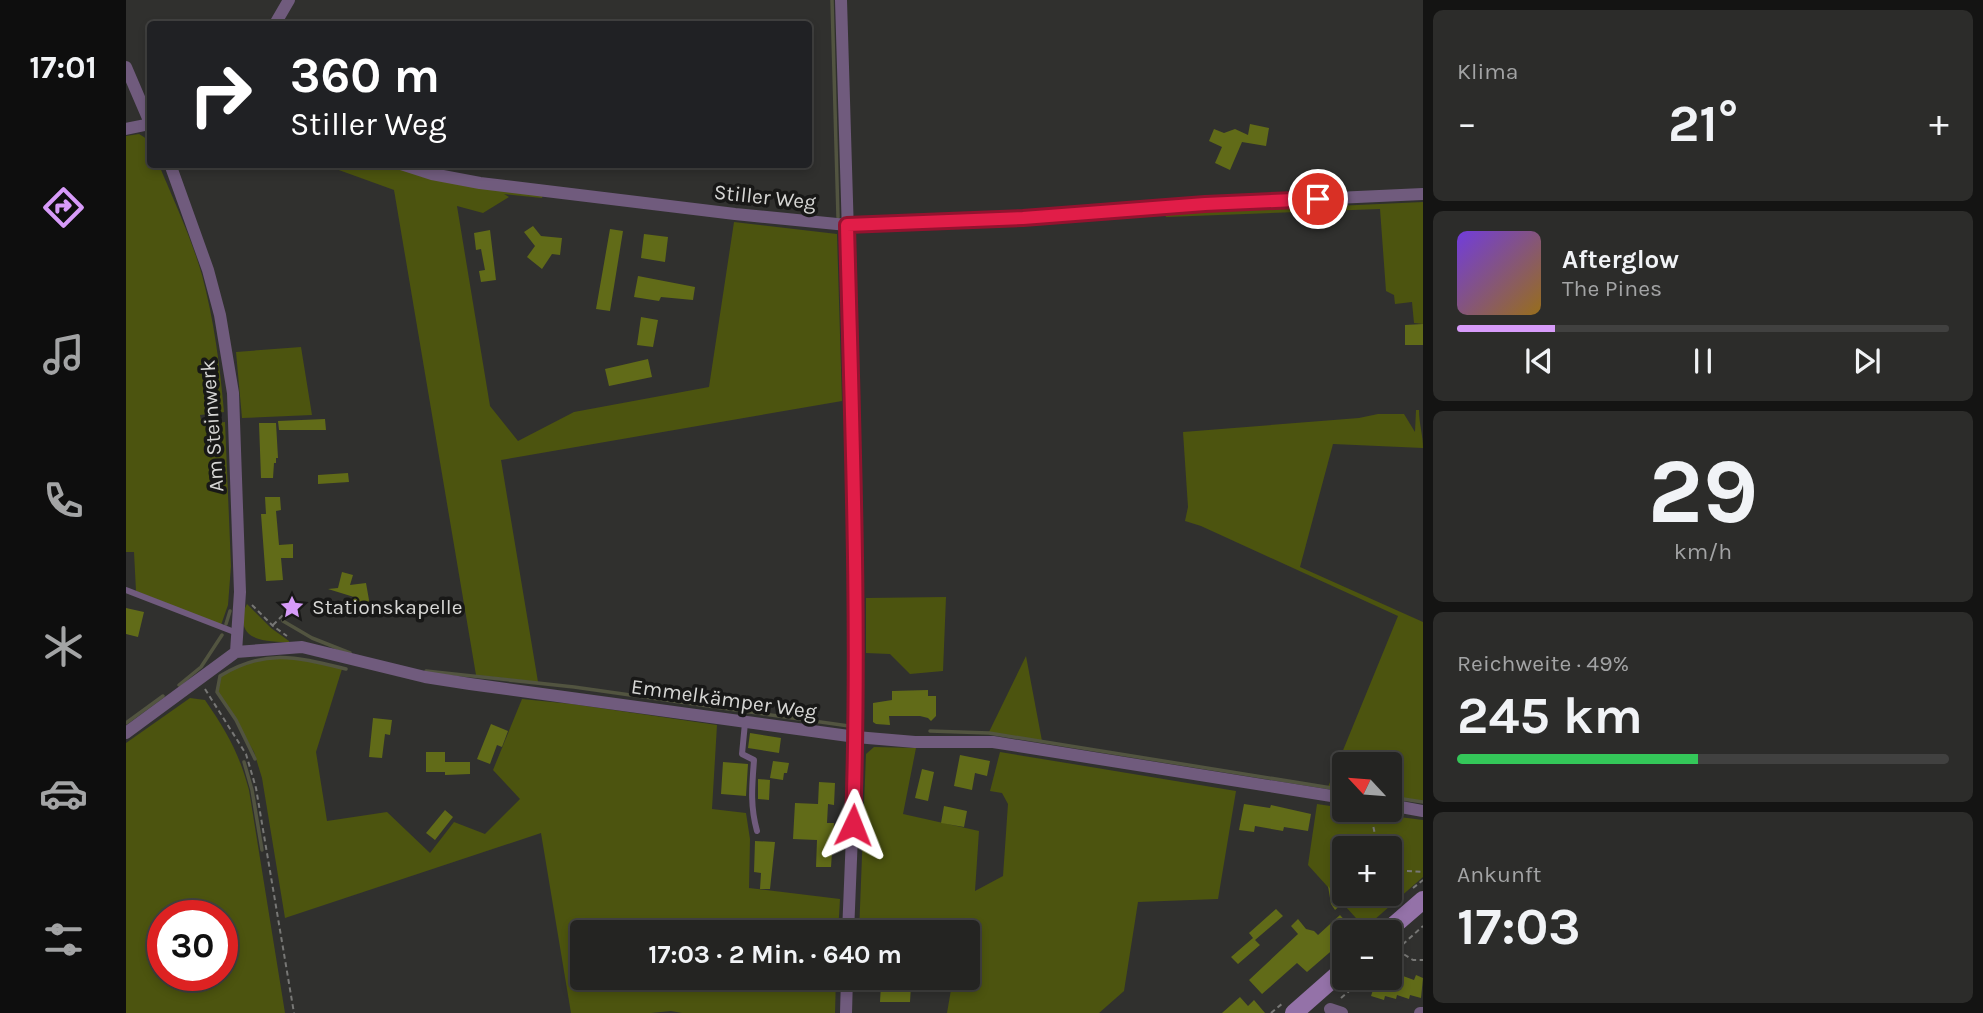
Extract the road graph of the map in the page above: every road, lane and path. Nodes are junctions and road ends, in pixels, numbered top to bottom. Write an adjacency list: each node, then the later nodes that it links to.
1 (289, 0): 3 (street)
2 (841, 0): 11 (street)
3 (277, 21)
4 (126, 67): 5 (street)
5 (147, 116)
6 (147, 124): 7 (street)
7 (126, 129)
8 (171, 168): 13 (street, Am Steinwerk)
9 (413, 168): 11 (street, Stiller Weg)
10 (1423, 194): 11 (street, Stiller Weg)
11 (847, 225): 22 (street)
12 (126, 590): 16 (lane)
13 (240, 592): 15 (path); 16 (street, Am Steinwerk)
14 (290, 608): 15 (path)
15 (273, 626): 17 (path)
16 (237, 633): 18 (street, Am Steinwerk)
17 (302, 647): 18 (street, Emmelkämper Weg); 20 (street, Emmelkämper Weg)
18 (236, 652): 19 (street)
19 (200, 679): 21 (street); 40 (path)
20 (746, 721): 22 (street, Emmelkämper Weg); 26 (lane)
21 (126, 733)
22 (856, 737): 23 (street, Emmelkämper Weg); 30 (street)
23 (1332, 796)
24 (1402, 808): 25 (street)
25 (1423, 811)
26 (757, 831)
27 (1402, 871): 28 (path)
28 (1423, 872)
29 (1423, 900): 31 (main road)
30 (849, 920)
31 (1400, 920)
32 (1423, 926): 33 (path)
33 (1402, 945)
34 (1402, 953): 35 (path)
35 (1423, 960)
36 (1332, 980): 42 (main road)
37 (847, 990): 41 (street)
38 (1354, 990): 39 (path)
39 (1336, 1011)
40 (293, 1013)
41 (846, 1013)
42 (1294, 1013)

